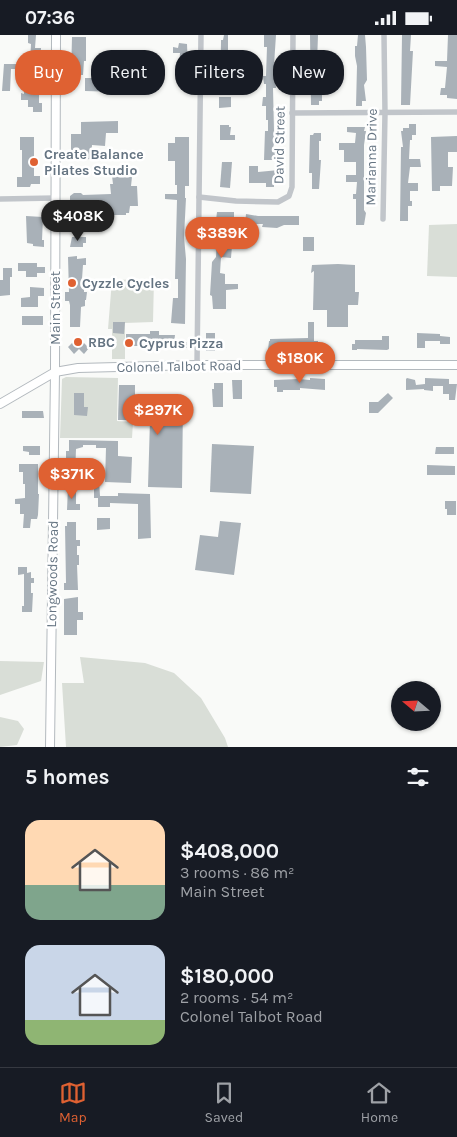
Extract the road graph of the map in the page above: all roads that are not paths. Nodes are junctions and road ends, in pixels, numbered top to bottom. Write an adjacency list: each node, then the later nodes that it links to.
1 (56, 35): 8 (main road, Main Street)
2 (202, 35): 9 (street)
3 (293, 35): 5 (street, David Street)
4 (384, 35): 6 (street, Marianna Drive)
5 (292, 113): 6 (street); 9 (street, David Street)
6 (385, 113): 7 (street); 11 (street, Marianna Drive)
7 (457, 113)
8 (55, 197): 10 (street); 14 (main road, Main Street)
9 (199, 197): 12 (street)
10 (0, 199)
11 (383, 219)
12 (197, 365): 13 (main road, Colonel Talbot Road); 14 (main road, Colonel Talbot Road)
13 (457, 365)
14 (55, 372): 15 (main road, Colonel Talbot Road); 16 (main road, Longwoods Road)
15 (0, 403)
16 (50, 747)

